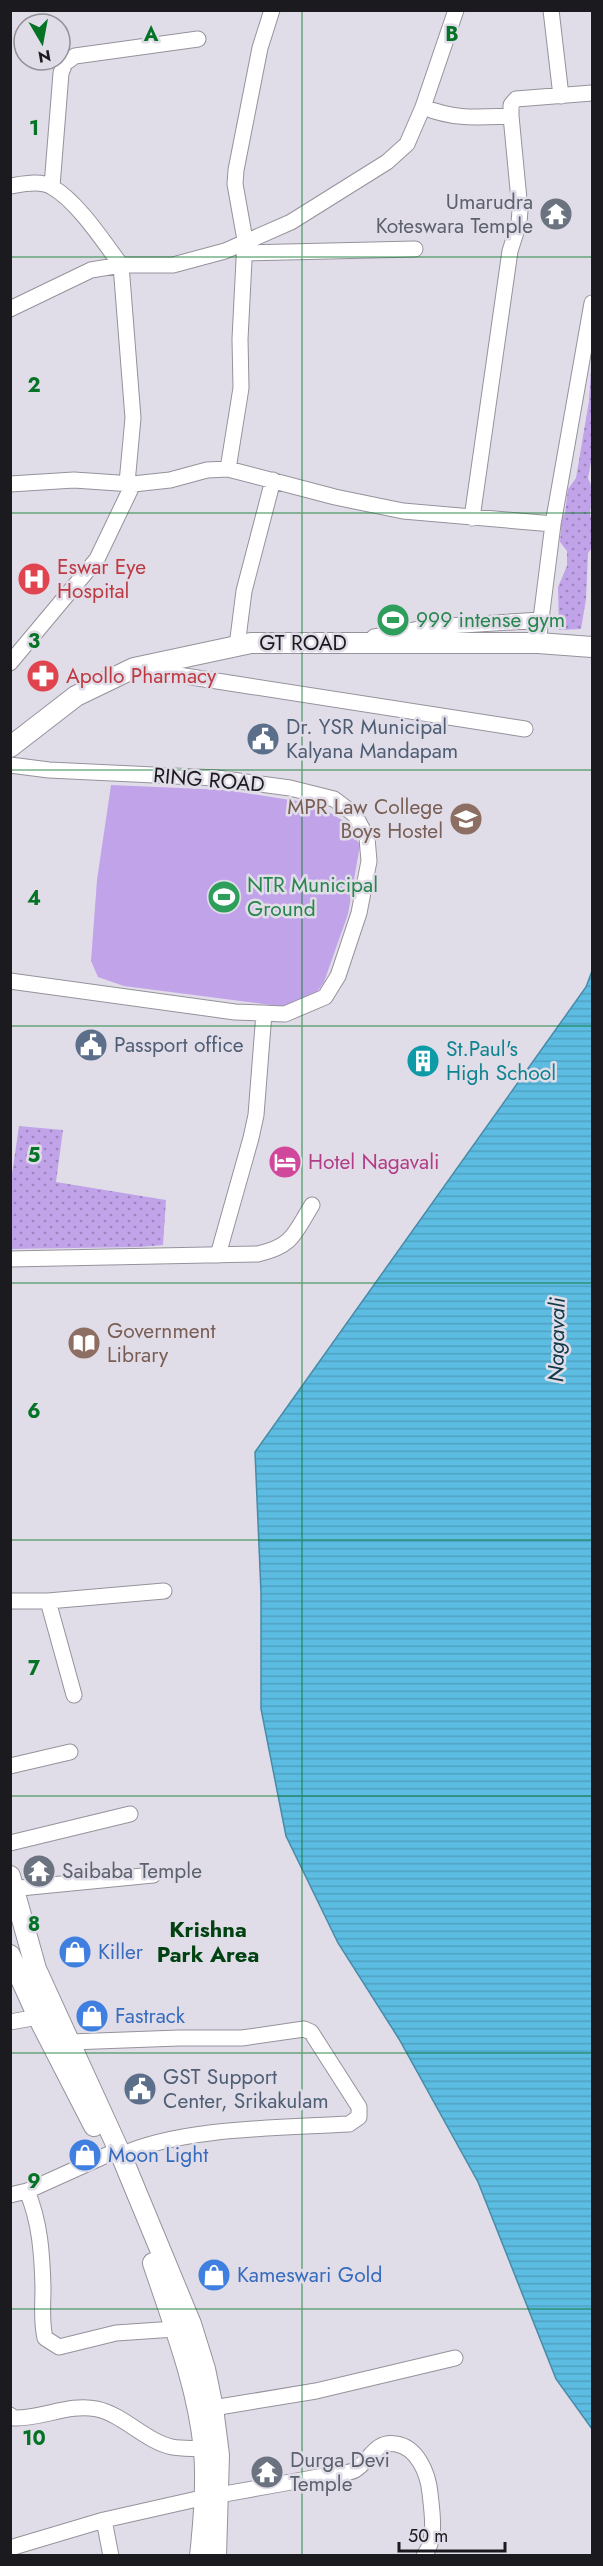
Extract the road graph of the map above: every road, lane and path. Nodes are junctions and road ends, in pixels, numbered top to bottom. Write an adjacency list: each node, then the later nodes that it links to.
1 (272, 10): 11 (street)
2 (456, 10): 7 (street)
3 (551, 10): 6 (street)
4 (198, 39): 10 (street)
5 (592, 93): 6 (street)
6 (561, 96): 8 (street)
7 (423, 107): 8 (street); 11 (street)
8 (511, 116): 20 (street)
9 (10, 186): 10 (street)
10 (52, 186): 13 (street)
11 (245, 247): 12 (street); 13 (street); 16 (street)
12 (416, 249)
13 (121, 265): 15 (street); 18 (street)
14 (592, 303): 21 (street)
15 (10, 309)
16 (228, 469): 17 (street); 18 (street)
17 (273, 480): 20 (street); 25 (street)
18 (130, 483): 19 (street); 27 (street)
19 (10, 484)
20 (472, 518): 21 (street)
21 (553, 524): 22 (street)
22 (541, 620): 23 (street); 24 (street)
23 (351, 643): 24 (main road, GT ROAD); 25 (main road, GT ROAD)
24 (538, 643): 26 (main road, GT ROAD)
25 (237, 646): 28 (main road, GT ROAD)
26 (592, 646)
27 (10, 663)
28 (134, 668): 29 (main road, GT ROAD); 30 (street)
29 (76, 696): 31 (main road, GT ROAD); 32 (main road, GT ROAD)
30 (525, 729)
31 (10, 731)
32 (10, 747)
33 (10, 765): 35 (street, RING ROAD)
34 (10, 981): 35 (street, RING ROAD)
35 (264, 1013): 37 (street)
36 (312, 1205): 37 (street)
37 (218, 1255): 38 (street)
38 (10, 1259)
39 (164, 1592): 41 (street)
40 (10, 1601): 41 (street)
41 (48, 1601): 42 (street)
42 (74, 1695)
43 (69, 1752): 44 (street)
44 (10, 1766)
45 (130, 1814): 46 (street)
46 (10, 1843)
47 (153, 1875): 48 (street)
48 (12, 1885): 52 (main road)
49 (10, 1955): 50 (main road)
50 (38, 2017): 51 (street); 53 (main road)
51 (10, 2022)
52 (70, 2042): 53 (main road); 53 (street)
53 (115, 2154): 54 (street); 56 (main road); 58 (main road)
54 (27, 2191): 55 (street); 56 (street)
55 (10, 2195)
56 (175, 2329): 60 (main road)
57 (455, 2358): 58 (street)
58 (213, 2408): 61 (main road)
59 (10, 2415): 60 (street)
60 (204, 2449): 61 (main road)
61 (212, 2496): 62 (street); 65 (main road); 66 (main road); 67 (street)
62 (104, 2520): 63 (street); 64 (street)
63 (10, 2548)
64 (111, 2556)
65 (200, 2556)
66 (216, 2556)
67 (424, 2556)

